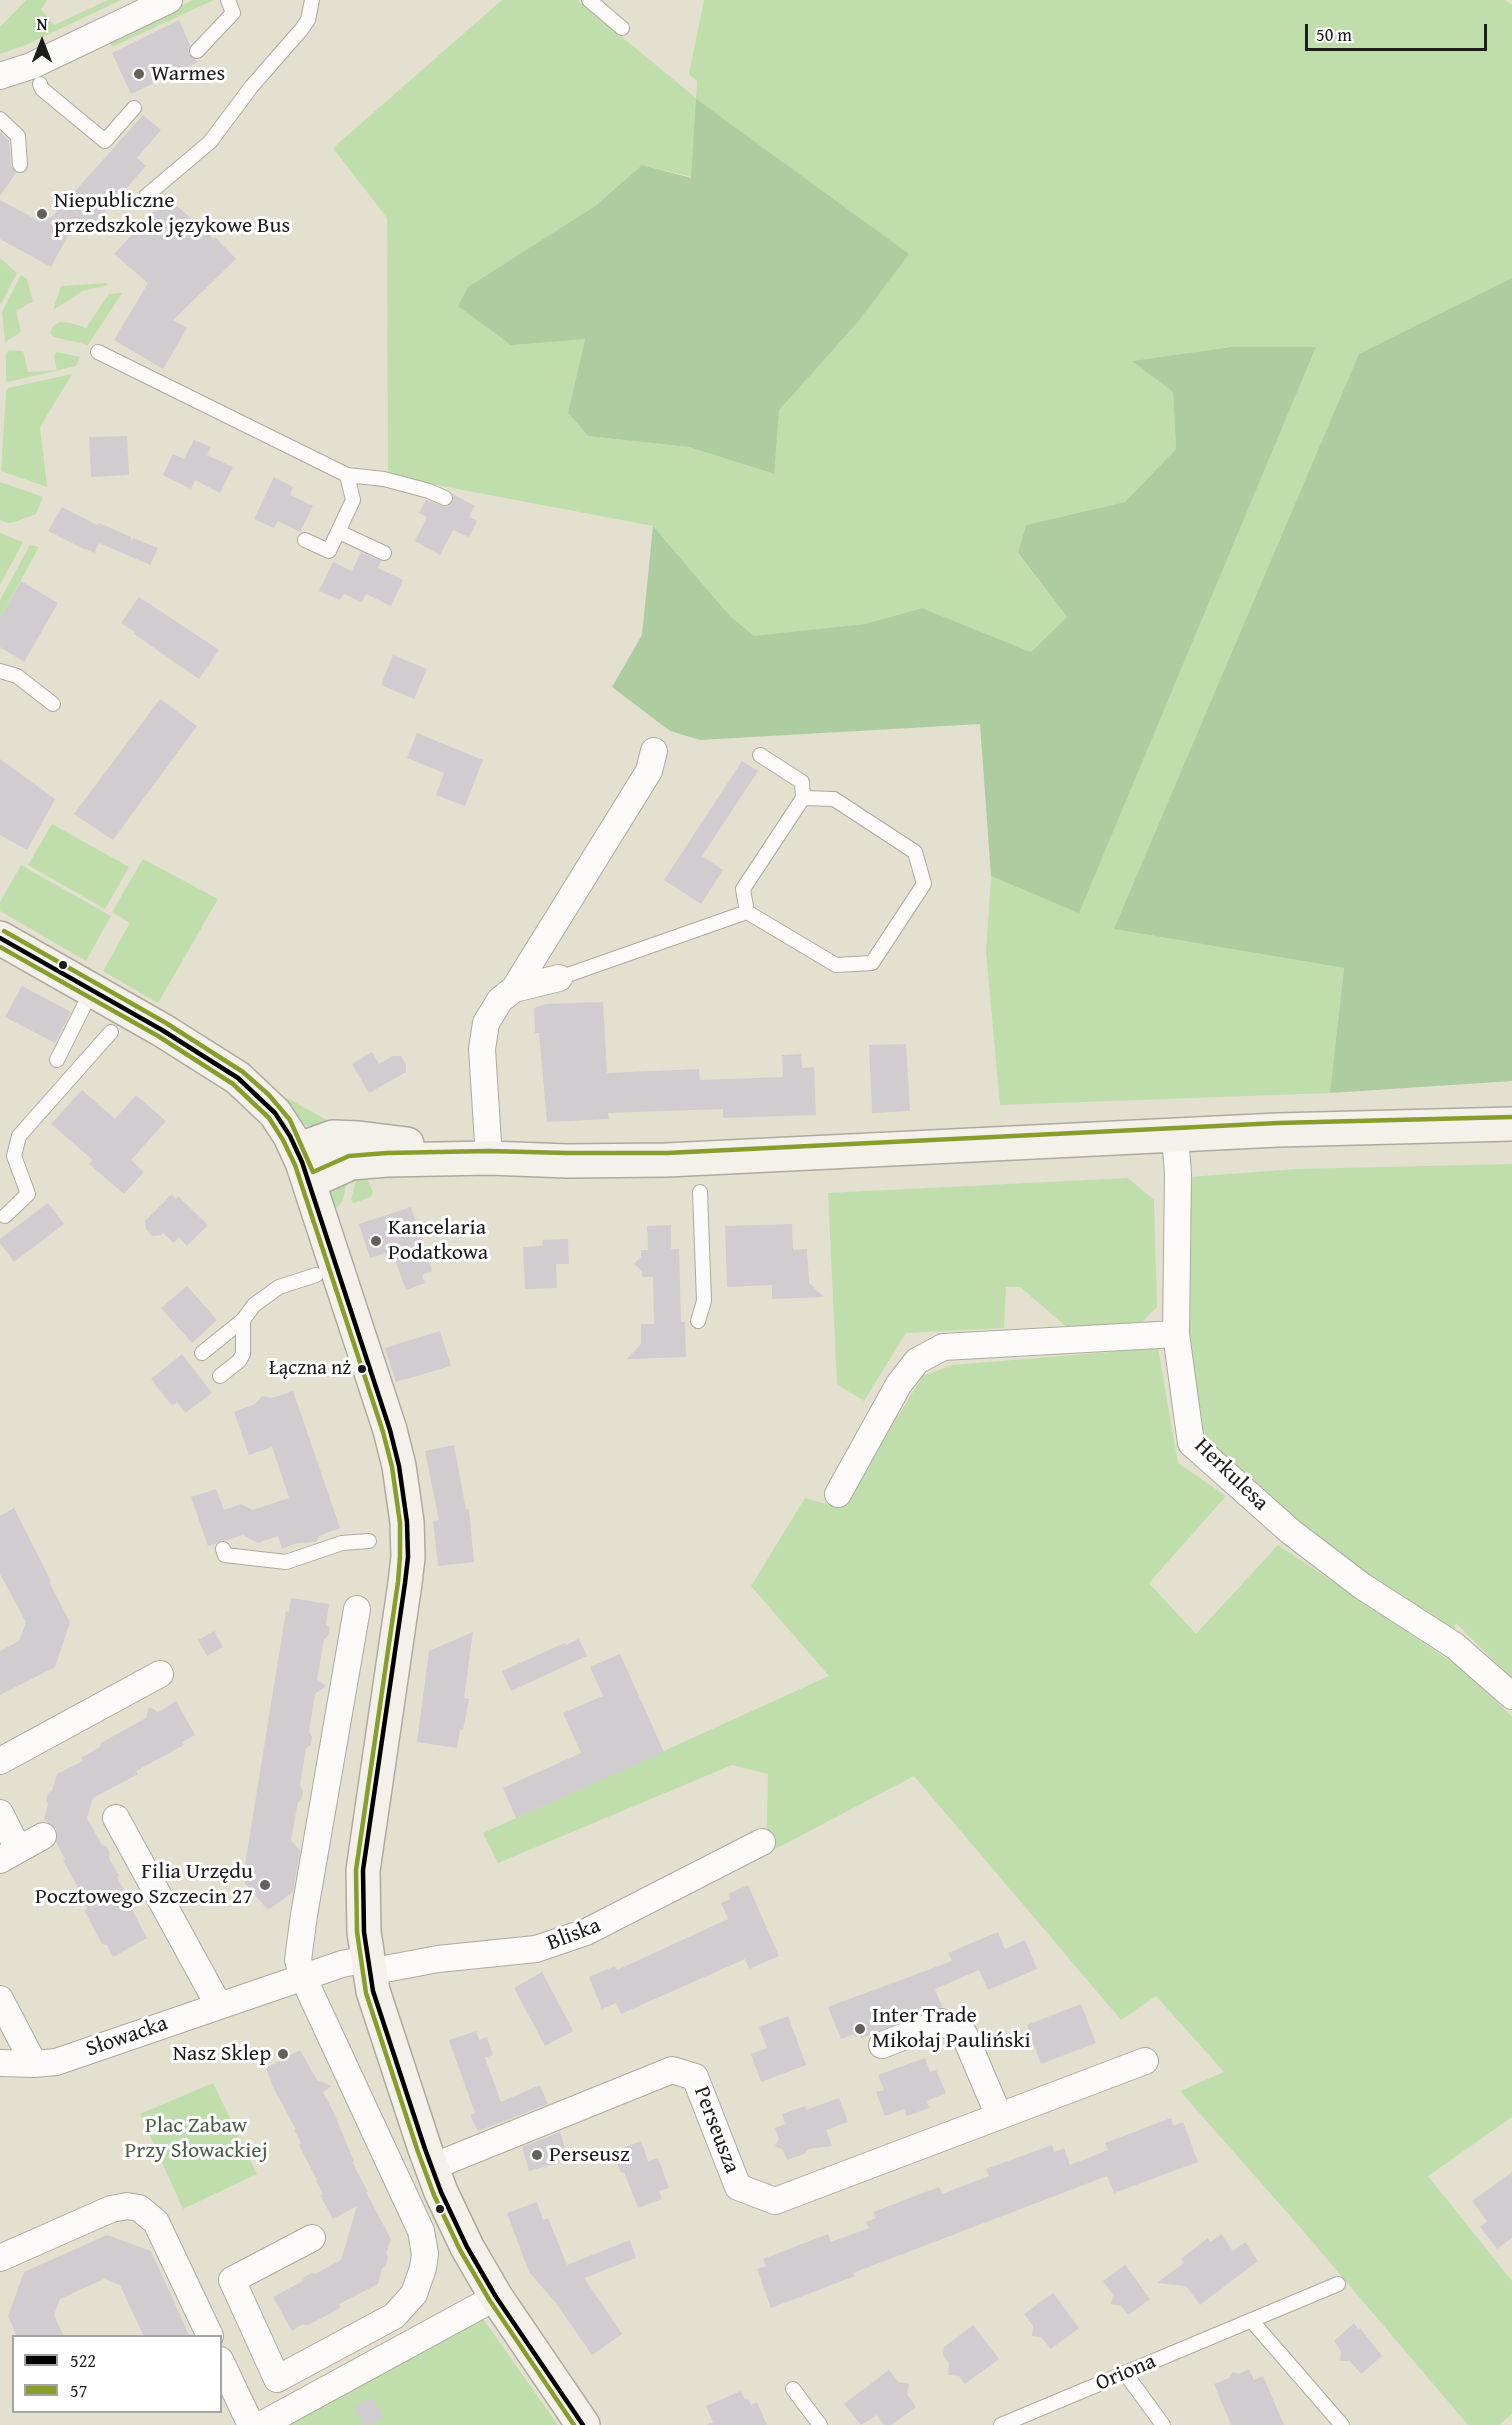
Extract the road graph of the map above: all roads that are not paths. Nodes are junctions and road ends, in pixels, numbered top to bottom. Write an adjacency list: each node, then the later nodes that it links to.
1 (169, 0): 7 (street)
2 (228, 0): 6 (lane)
3 (312, 0): 12 (lane)
4 (589, 0): 5 (lane)
5 (622, 28)
6 (197, 51)
7 (0, 76)
8 (40, 84): 9 (lane)
9 (134, 108)
10 (0, 119): 11 (lane)
11 (20, 165)
12 (146, 196)
13 (98, 352): 14 (lane)
14 (347, 475): 15 (lane); 16 (lane)
15 (445, 498)
16 (339, 532): 17 (lane); 18 (lane)
17 (305, 540)
18 (384, 553)
19 (0, 671): 20 (lane)
20 (53, 704)
21 (654, 751): 27 (street)
22 (760, 755): 23 (lane)
23 (803, 798): 24 (lane); 24 (lane)
24 (747, 912): 26 (lane)
25 (0, 938): 28 (street)
26 (559, 978): 27 (street)
27 (514, 989): 34 (street)
28 (92, 990): 30 (lane); 33 (street)
29 (111, 1032): 37 (lane)
30 (57, 1060)
31 (1512, 1125): 32 (street)
32 (1175, 1135): 34 (street); 41 (street, Herkulesa)
33 (297, 1150): 34 (street); 35 (street)
34 (489, 1158): 35 (street)
35 (309, 1182): 56 (street)
36 (700, 1192): 40 (lane)
37 (5, 1216)
38 (316, 1275): 39 (lane)
39 (243, 1320): 42 (lane); 43 (lane)
40 (698, 1321)
41 (1176, 1334): 44 (street); 49 (street, Herkulesa)
42 (202, 1353)
43 (220, 1376)
44 (838, 1494)
45 (369, 1541): 46 (lane)
46 (223, 1550)
47 (357, 1609): 57 (street)
48 (160, 1674): 50 (street)
49 (1512, 1696)
50 (0, 1761)
51 (0, 1813): 55 (street)
52 (116, 1818): 59 (street)
53 (43, 1836): 55 (street)
54 (762, 1842): 56 (street, Bliska)
55 (9, 1855)
56 (368, 1966): 57 (street, Słowacka); 65 (street)
57 (303, 1977): 59 (street, Słowacka); 74 (street)
58 (0, 1999): 63 (street)
59 (219, 2006): 63 (street, Słowacka)
60 (882, 2045): 64 (street)
61 (1145, 2061): 64 (street, Perseusza)
62 (0, 2063): 63 (street, Słowacka)
63 (34, 2064)
64 (999, 2116): 65 (street, Perseusza)
65 (432, 2167): 69 (street)
66 (312, 2238): 74 (street)
67 (0, 2258): 71 (street)
68 (1338, 2284): 70 (lane, Oriona)
69 (496, 2297): 76 (street); 79 (street)
70 (1251, 2320): 73 (lane, Oriona); 83 (lane)
71 (209, 2335)
72 (222, 2364): 77 (street)
73 (1125, 2373): 81 (lane, Oriona); 82 (lane)
74 (277, 2379): 76 (street)
75 (793, 2389): 80 (lane)
76 (302, 2406): 78 (street)
77 (251, 2425)
78 (261, 2425)
79 (583, 2425)
80 (820, 2425)
81 (1001, 2425)
82 (1163, 2425)
83 (1342, 2425)

